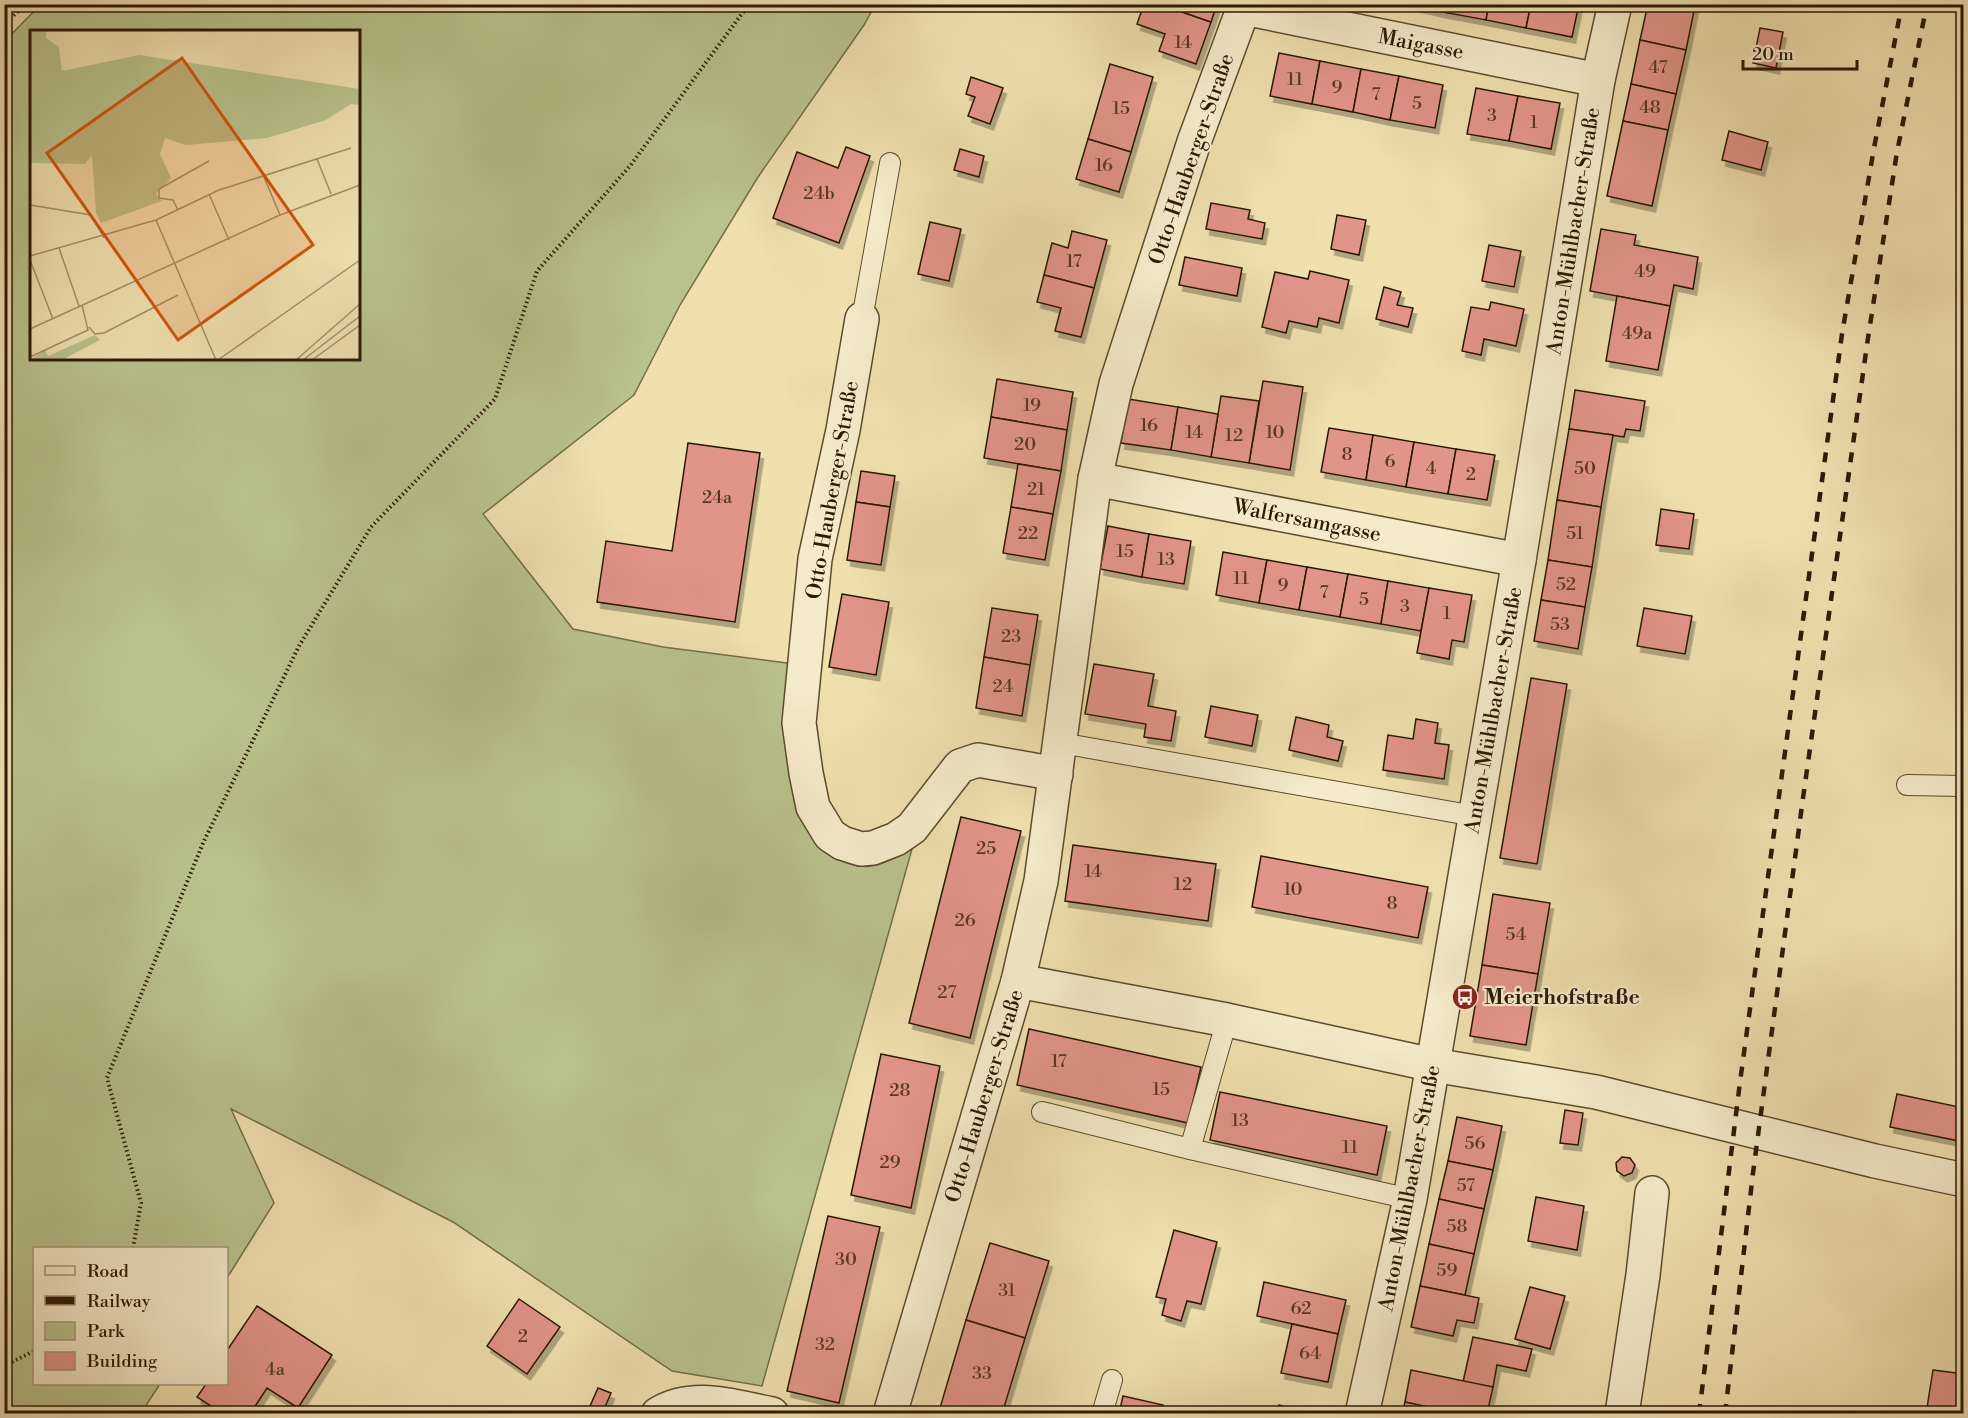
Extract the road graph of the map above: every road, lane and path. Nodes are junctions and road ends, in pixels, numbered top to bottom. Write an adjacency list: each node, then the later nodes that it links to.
1 (26, 4): 5 (path)
2 (749, 4): 23 (path)
3 (1615, 4): 6 (street, Anton-Mühlbacher-Straße)
4 (1244, 7): 6 (street, Maigasse); 9 (street, Otto-Hauberger-Straße)
5 (4, 25)
6 (1598, 80): 10 (street, Anton-Mühlbacher-Straße)
7 (890, 163): 8 (lane, Otto-Hauberger-Straße)
8 (862, 320): 11 (street, Otto-Hauberger-Straße)
9 (1095, 480): 10 (street, Walfersamgasse); 11 (street, Otto-Hauberger-Straße)
10 (1519, 560): 14 (street, Anton-Mühlbacher-Straße)
11 (1058, 758): 14 (lane); 15 (street, Otto-Hauberger-Straße)
12 (1907, 785): 13 (lane)
13 (1964, 786)
14 (1475, 816): 17 (street, Anton-Mühlbacher-Straße)
15 (1018, 981): 16 (street); 29 (street, Otto-Hauberger-Straße)
16 (1227, 1020): 17 (street); 19 (lane)
17 (1433, 1065): 20 (street); 22 (street, Anton-Mühlbacher-Straße)
18 (1042, 1112): 19 (lane)
19 (1190, 1149): 22 (lane)
20 (1964, 1180)
21 (1652, 1193): 32 (street)
22 (1410, 1199): 31 (street, Anton-Mühlbacher-Straße)
23 (134, 1247)
24 (33, 1352): 25 (path)
25 (4, 1366)
26 (1112, 1380): 30 (lane)
27 (658, 1413): 28 (street)
28 (772, 1413)
29 (890, 1413)
30 (1102, 1413)
31 (1362, 1413)
32 (1622, 1413)

